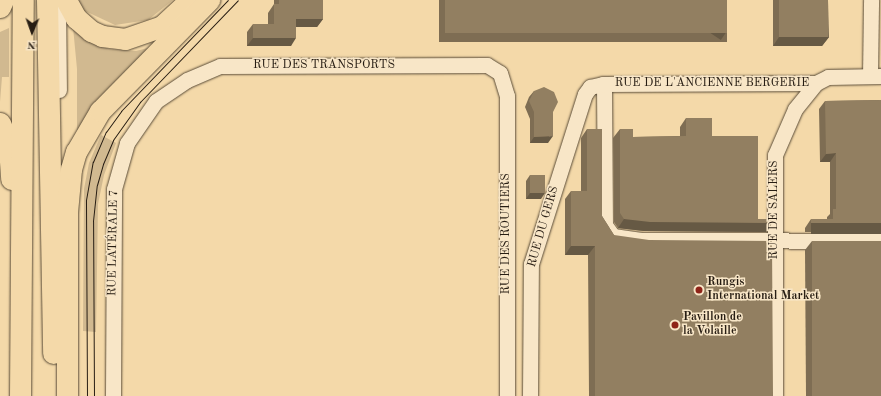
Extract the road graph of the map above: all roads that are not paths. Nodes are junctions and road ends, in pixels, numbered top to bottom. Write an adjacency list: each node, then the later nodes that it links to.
1 (3, 0): 9 (highway)
2 (23, 0): 18 (highway)
3 (47, 0): 20 (highway)
4 (58, 0): 16 (lane)
5 (66, 0): 6 (highway)
6 (190, 0)
7 (209, 0): 16 (highway)
8 (871, 0): 11 (lane)
9 (0, 7)
10 (500, 73): 14 (lane, RUE DES TRANSPORTS); 23 (lane, RUE DES ROUTIERS)
11 (875, 76): 12 (lane, RUE DE L'ANCIENNE BERGERIE)
12 (816, 83): 13 (lane, RUE DE L'ANCIENNE BERGERIE); 25 (lane, RUE DE SALERS)
13 (597, 86): 17 (lane); 24 (lane, RUE DU GERS)
14 (156, 101): 22 (lane, RUE LATÉRALE 7)
15 (0, 123): 18 (highway)
16 (67, 212): 21 (highway)
17 (881, 241)
18 (20, 259): 19 (highway)
19 (20, 396)
20 (54, 396)
21 (67, 396)
22 (113, 396)
23 (508, 396)
24 (530, 396)
25 (775, 396)

